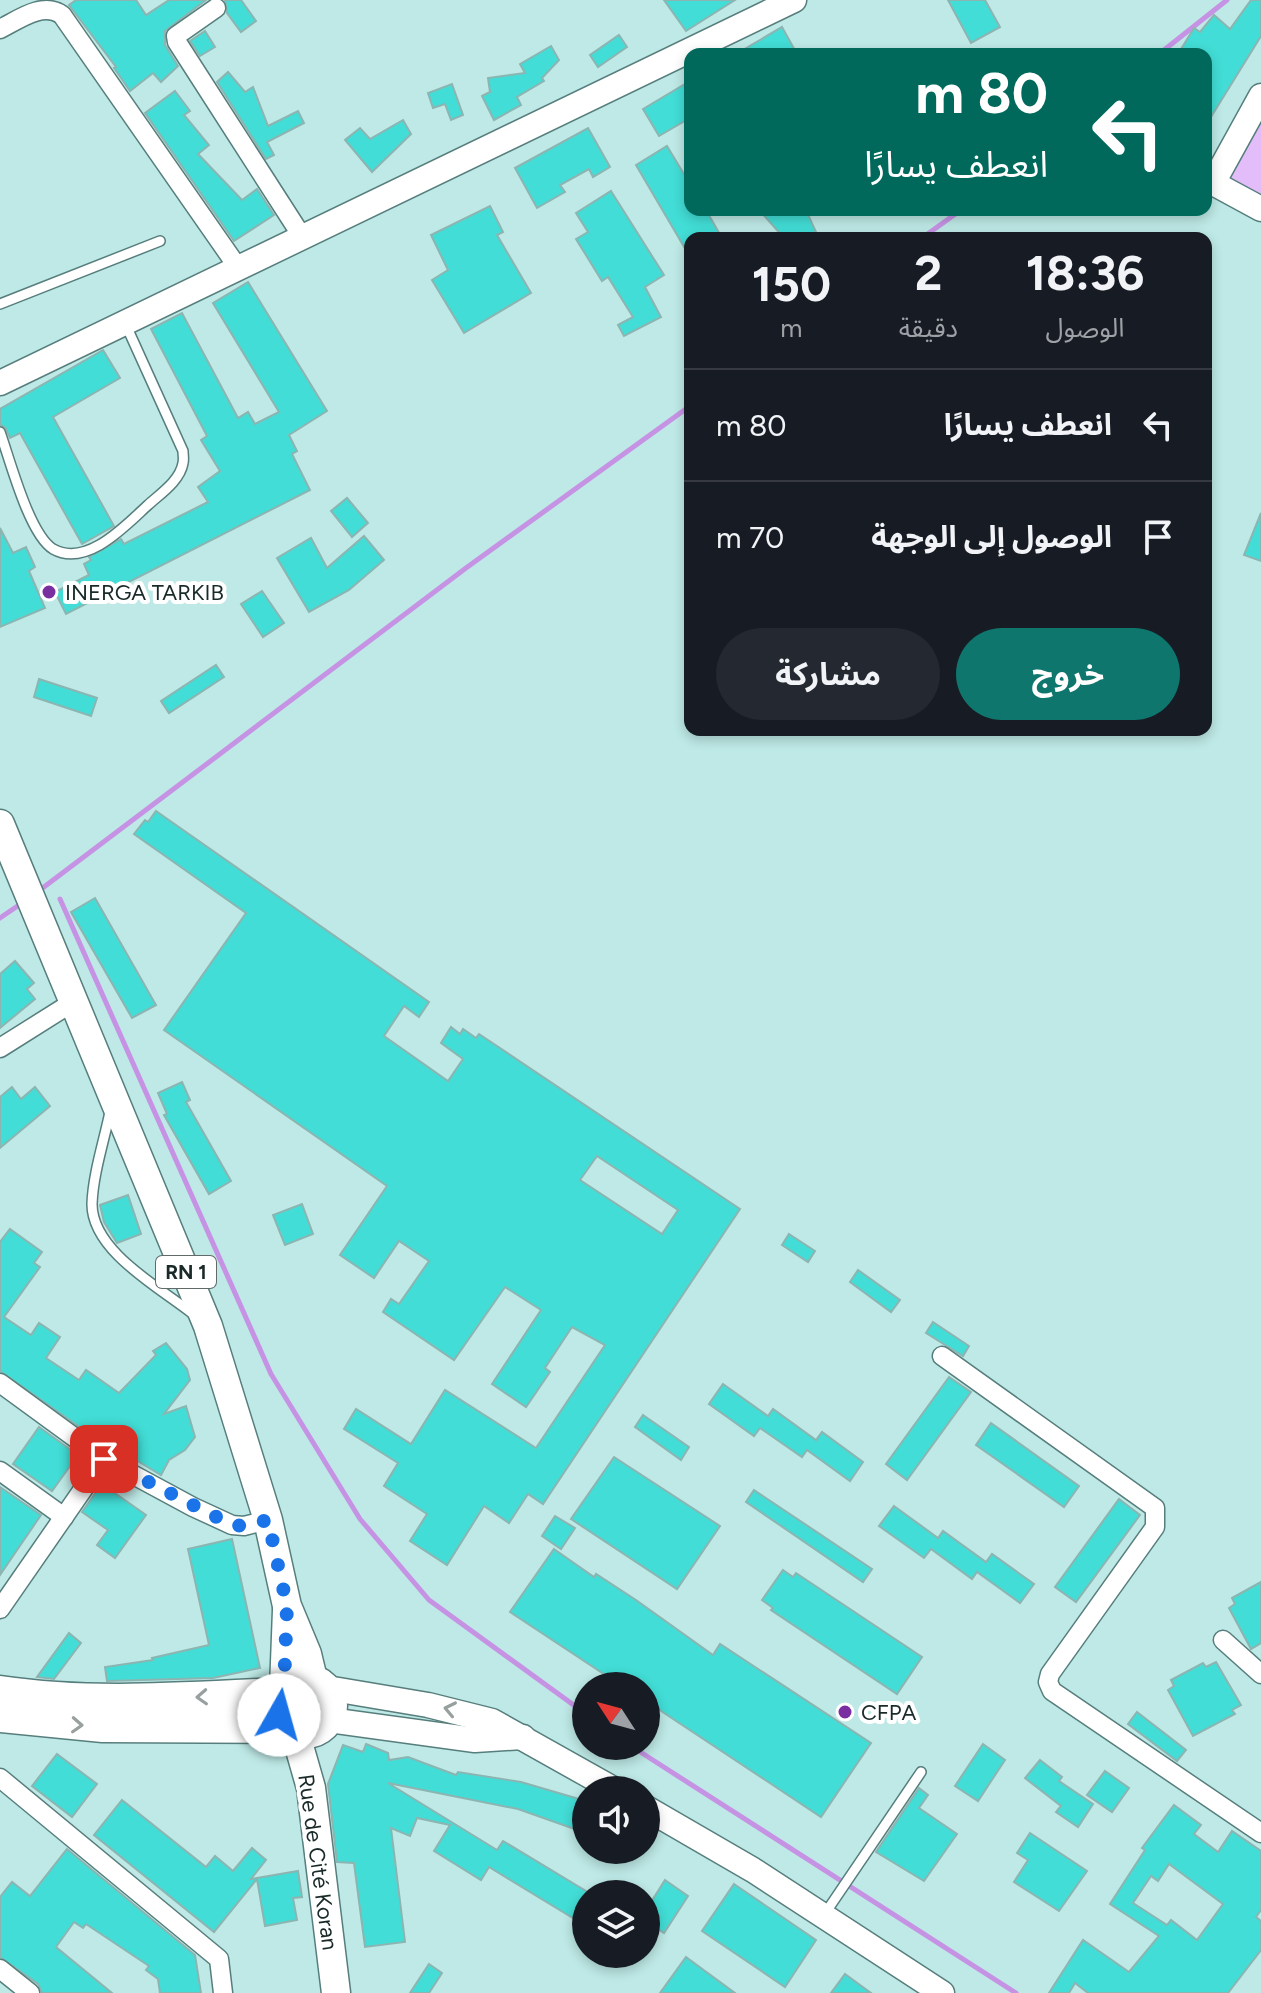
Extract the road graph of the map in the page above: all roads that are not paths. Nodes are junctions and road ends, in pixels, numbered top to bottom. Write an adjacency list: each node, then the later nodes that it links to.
1 (794, 0): 4 (street)
2 (216, 8): 8 (street)
3 (0, 29): 10 (street)
4 (695, 48)
5 (684, 53): 8 (street)
6 (1261, 96): 7 (street)
7 (1261, 209)
8 (303, 238): 10 (street)
9 (160, 241): 11 (lane)
10 (239, 269): 12 (street)
11 (0, 304)
12 (125, 323): 13 (street); 14 (lane)
13 (0, 383)
14 (0, 432)
15 (0, 824): 16 (main road, RN 1)
16 (9, 858): 17 (main road, RN 1)
17 (73, 1002): 18 (street); 19 (main road, RN 1)
18 (0, 1048)
19 (113, 1097): 20 (main road, RN 1); 20 (lane)
20 (208, 1326): 26 (main road, RN 1)
21 (942, 1356): 43 (street)
22 (0, 1383): 23 (street)
23 (104, 1459): 25 (street); 26 (street)
24 (0, 1471): 25 (street)
25 (64, 1517): 28 (street)
26 (268, 1520): 27 (main road, RN 1)
27 (287, 1606): 31 (main road, RN 1); 32 (main road, RN 1)
28 (0, 1609)
29 (1223, 1640): 30 (street)
30 (1261, 1674)
31 (320, 1683): 32 (main road); 35 (main road); 37 (street, one-way to 31)
32 (282, 1691): 33 (highway, one-way to 33); 36 (main road)
33 (0, 1692)
34 (0, 1716): 36 (highway, one-way to 36)
35 (326, 1723): 36 (main road); 37 (street); 41 (main road)
36 (291, 1730): 41 (main road, Rue de Cité Koran)
37 (523, 1737): 39 (street)
38 (921, 1772): 44 (lane)
39 (591, 1776)
40 (0, 1778): 47 (street)
41 (311, 1788): 48 (main road, Rue de Cité Koran)
42 (660, 1816): 44 (street)
43 (1261, 1833)
44 (824, 1916): 49 (street)
45 (0, 1969): 46 (street)
46 (30, 1993)
47 (223, 1993)
48 (336, 1993)
49 (942, 1993)

